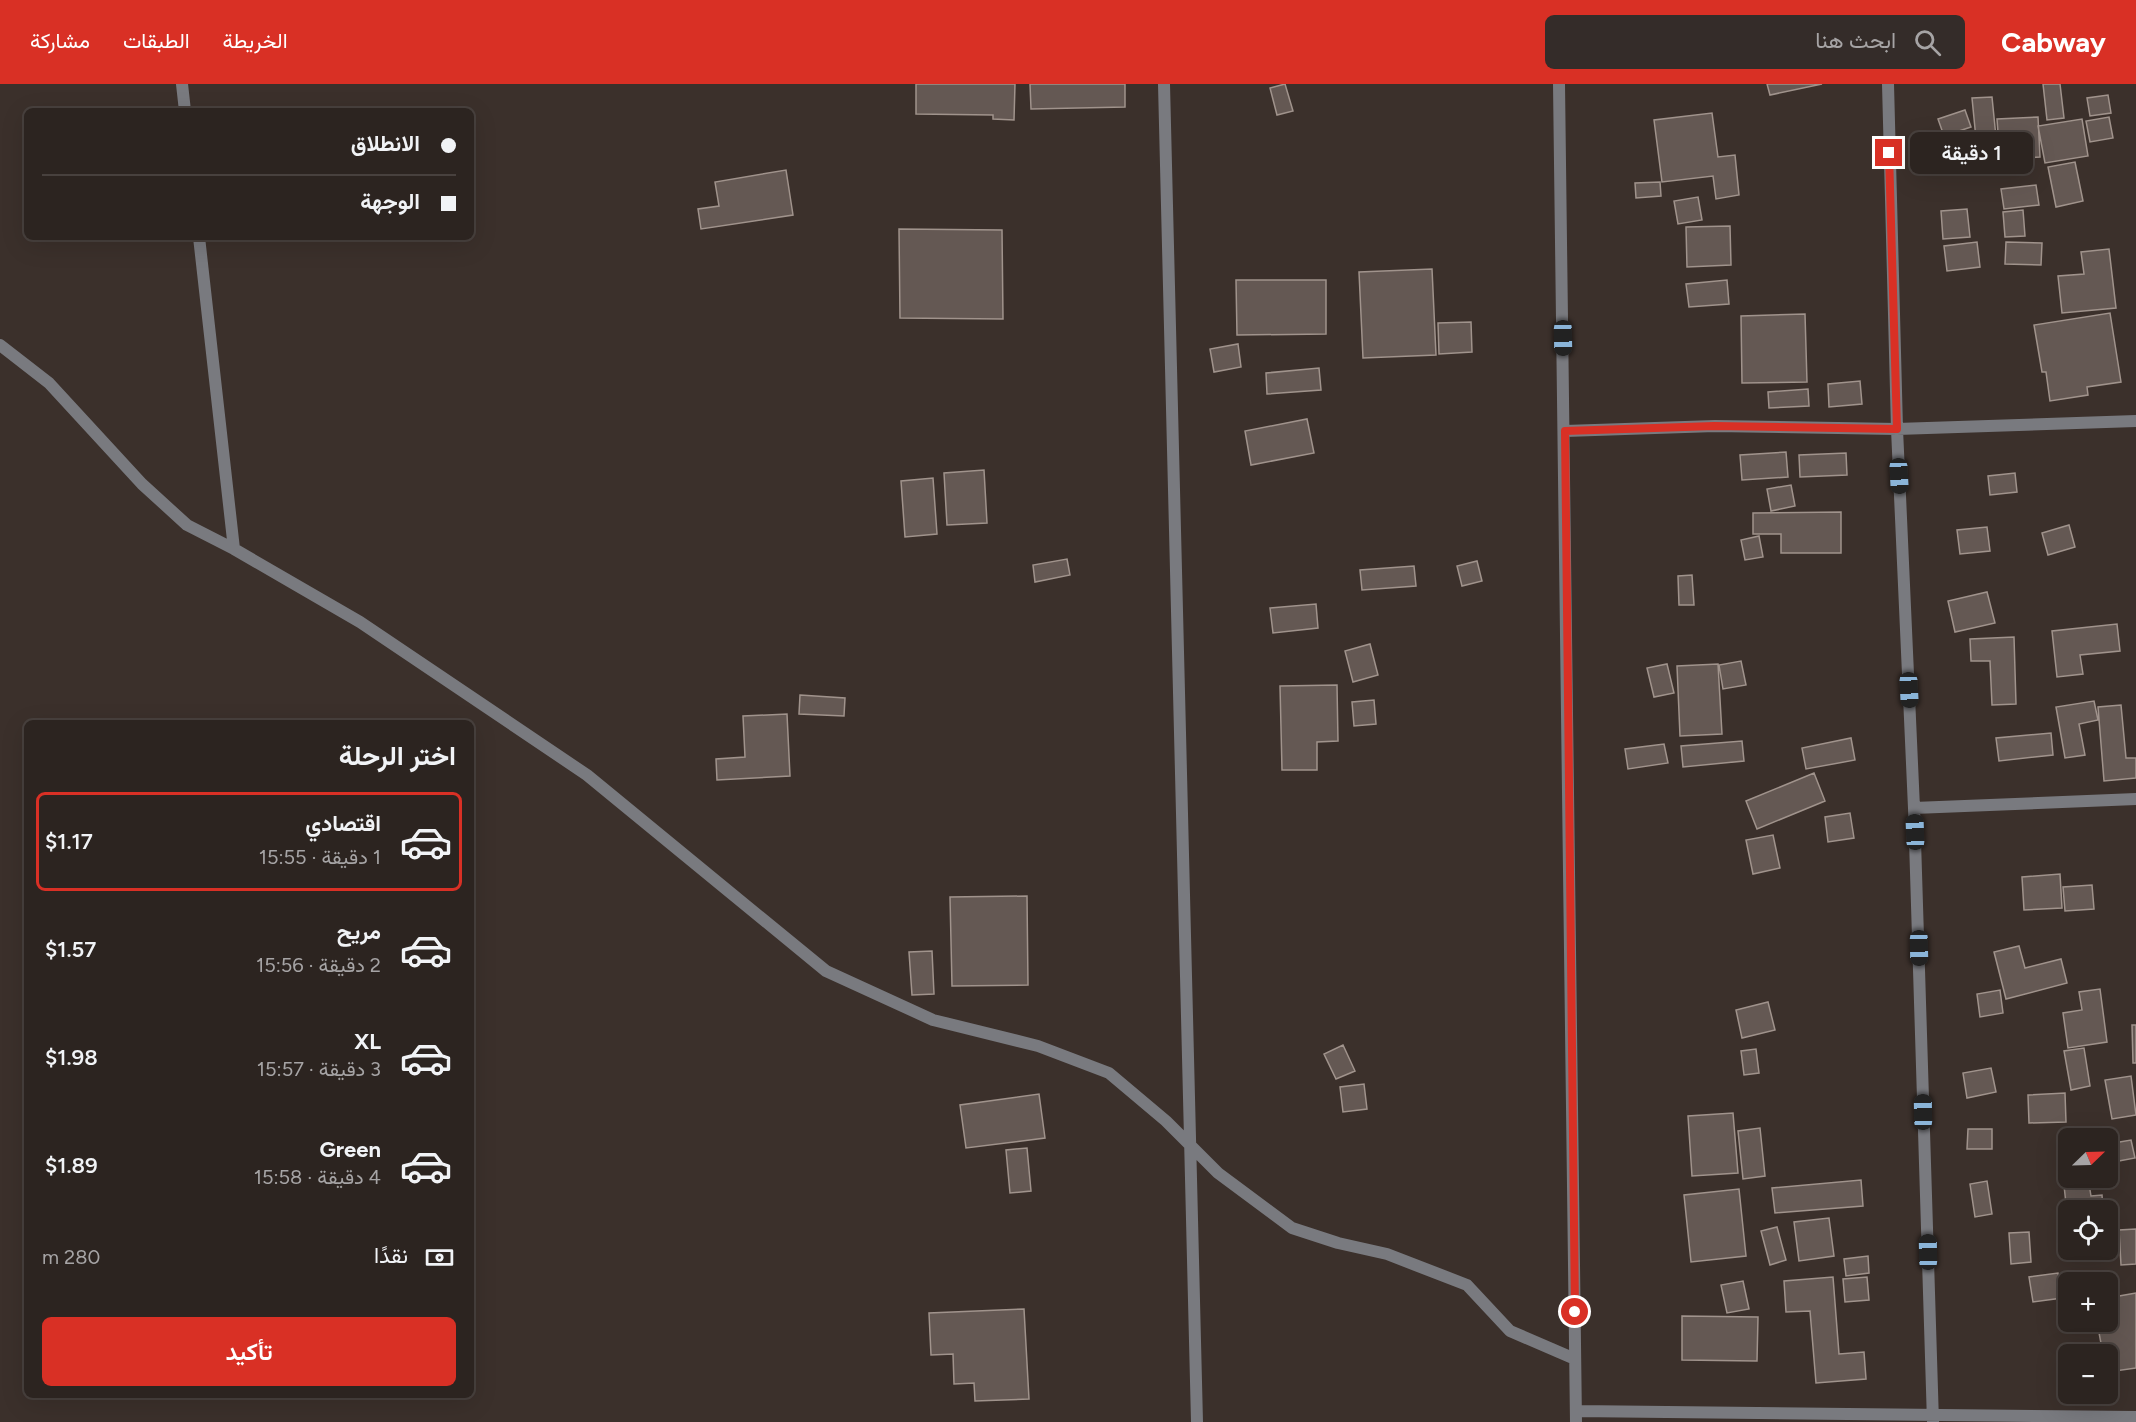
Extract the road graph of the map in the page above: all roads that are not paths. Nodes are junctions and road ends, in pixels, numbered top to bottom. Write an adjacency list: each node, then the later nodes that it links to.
1 (182, 84): 5 (street)
2 (1164, 84): 14 (street)
3 (1559, 84): 10 (street)
4 (1887, 84): 9 (street)
5 (185, 108)
6 (199, 240): 11 (street)
7 (0, 345): 11 (street)
8 (2136, 422): 9 (street)
9 (1897, 429): 10 (street); 13 (street)
10 (1565, 431): 15 (street)
11 (234, 549): 14 (street)
12 (2136, 799): 13 (street)
13 (1914, 808): 18 (street)
14 (1190, 1145): 15 (street); 19 (street)
15 (1575, 1359): 16 (street)
16 (1576, 1417): 18 (street)
17 (2136, 1417): 18 (street)
18 (1933, 1419)
19 (1197, 1422)

